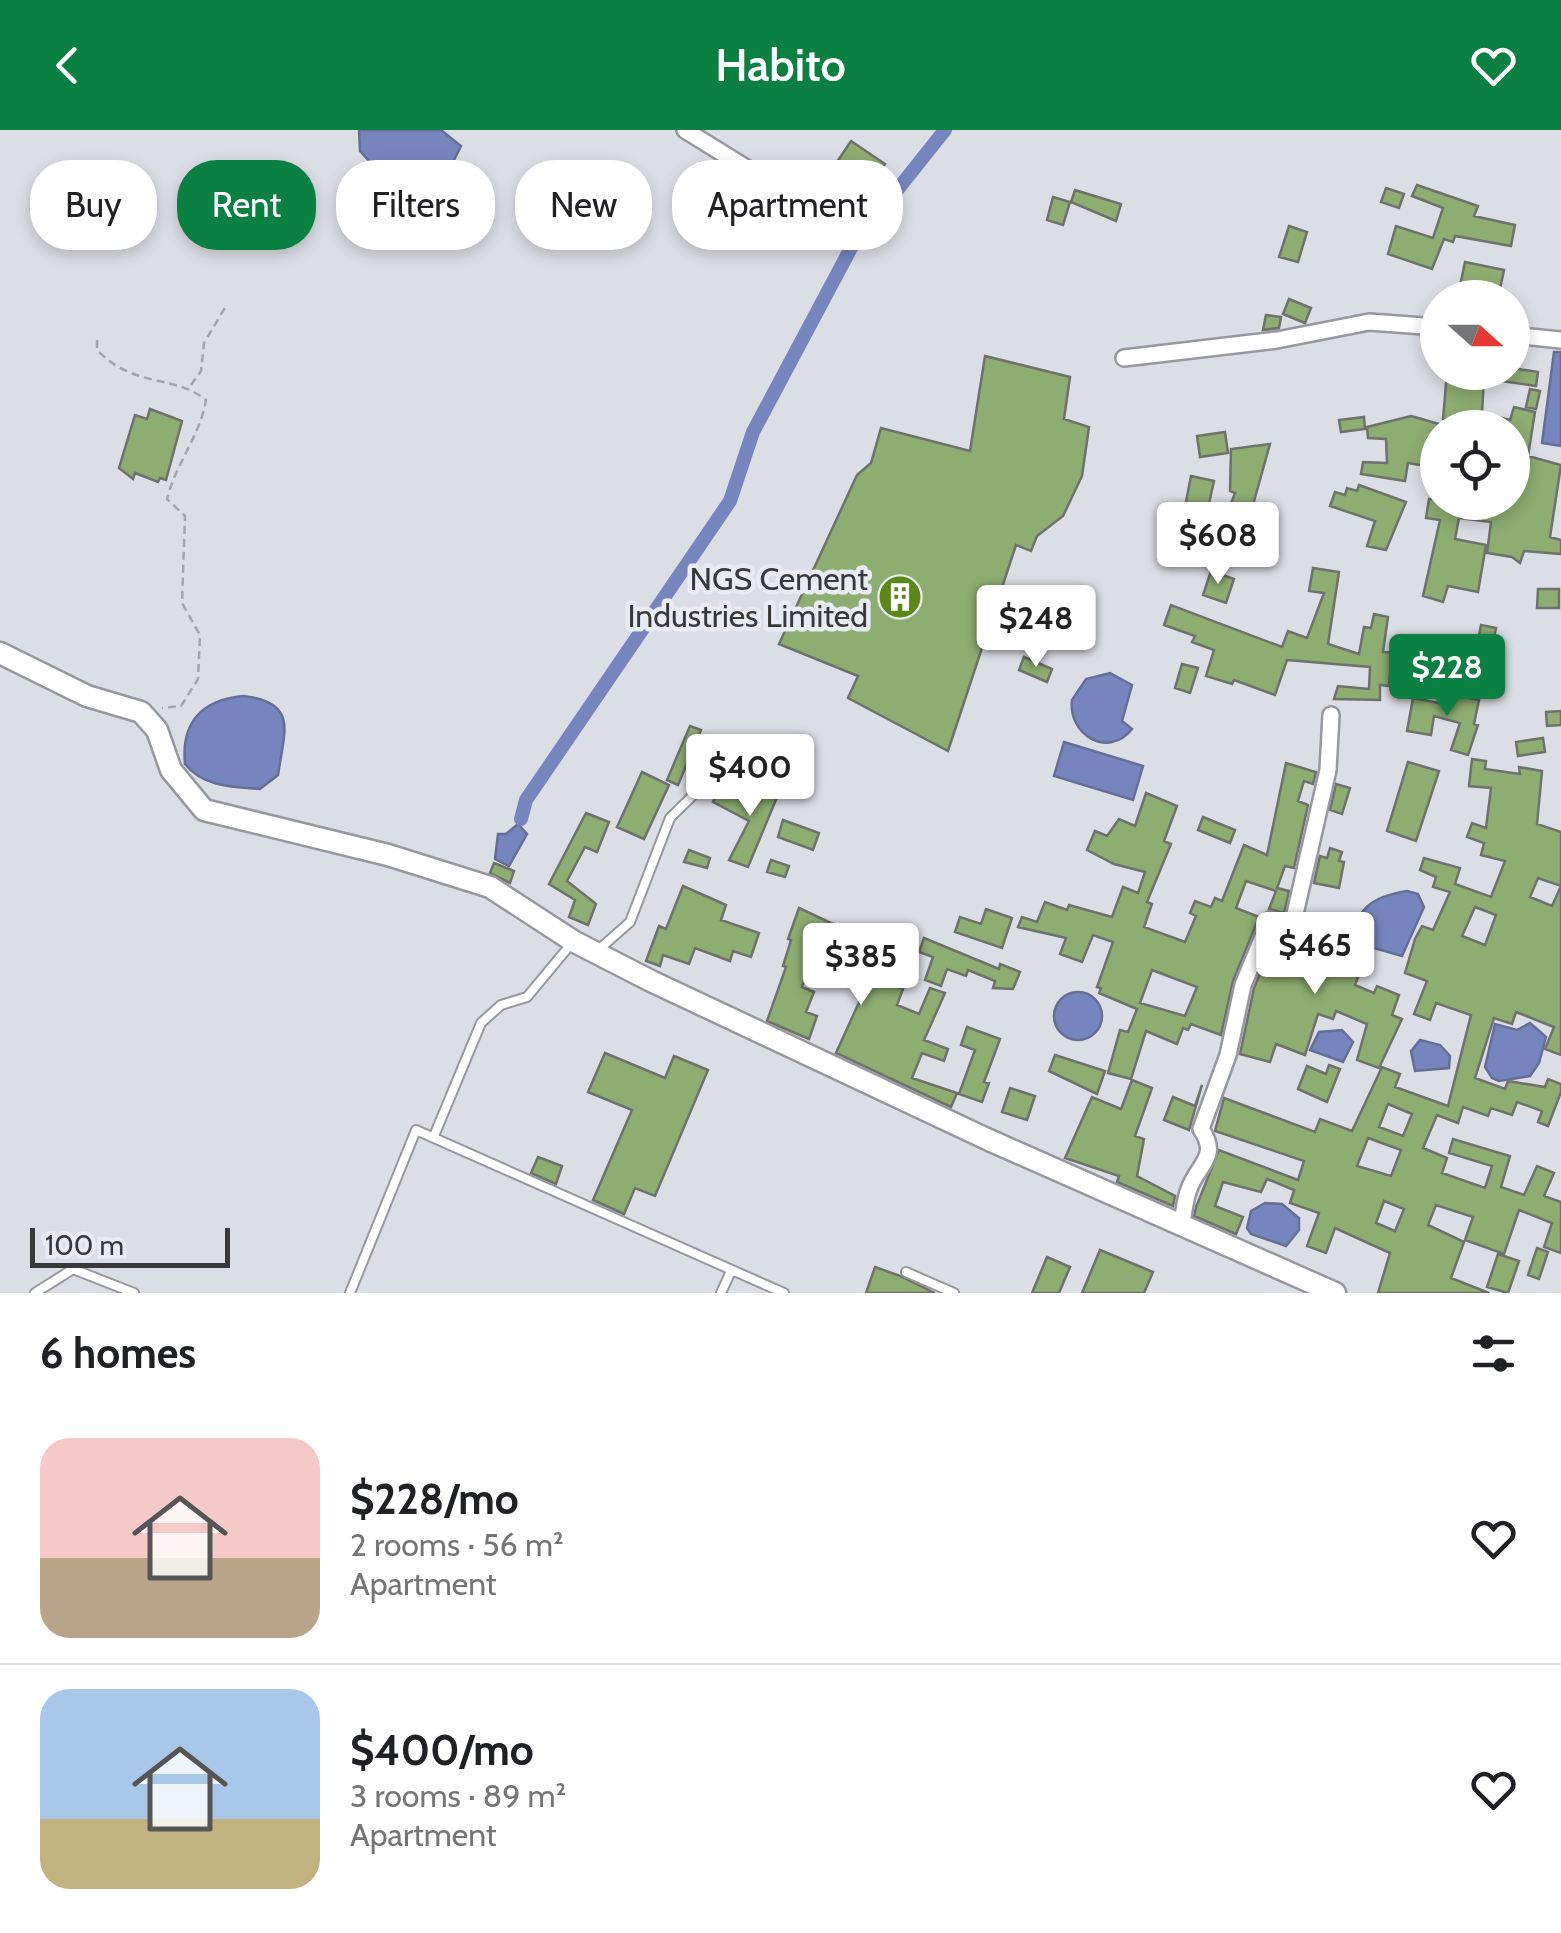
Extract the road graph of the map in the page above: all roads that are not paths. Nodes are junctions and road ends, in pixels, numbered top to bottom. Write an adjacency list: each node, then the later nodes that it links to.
1 (685, 130): 2 (street)
2 (734, 160)
3 (1420, 326): 6 (street)
4 (1530, 337): 5 (street)
5 (1561, 340)
6 (1124, 358)
7 (0, 653): 10 (street)
8 (1331, 715): 13 (street)
9 (784, 756): 11 (lane)
10 (574, 941): 11 (street); 12 (lane)
11 (596, 952): 13 (street)
12 (434, 1136): 14 (lane); 18 (lane)
13 (1182, 1222): 22 (street)
14 (731, 1270): 19 (lane); 20 (lane)
15 (906, 1272): 21 (lane)
16 (34, 1293): 17 (lane)
17 (134, 1293)
18 (350, 1293)
19 (721, 1293)
20 (784, 1293)
21 (954, 1293)
22 (1335, 1293)

